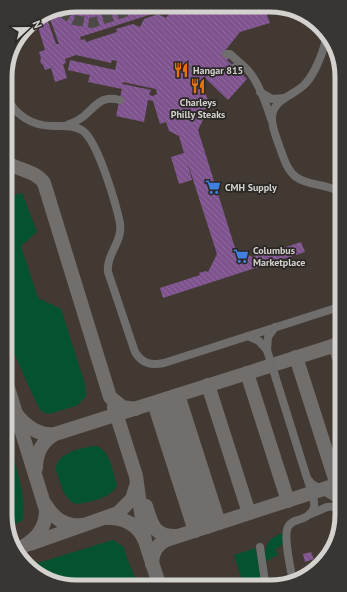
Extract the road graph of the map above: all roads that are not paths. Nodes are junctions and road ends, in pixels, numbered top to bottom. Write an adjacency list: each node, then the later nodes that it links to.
1 (325, 42): 4 (lane)
2 (226, 54): 3 (lane)
3 (260, 92): 4 (lane); 8 (lane)
4 (287, 97): 8 (lane)
5 (120, 100): 7 (lane)
6 (12, 106): 9 (lane)
7 (86, 114): 9 (lane); 10 (lane)
8 (272, 121): 11 (lane)
9 (67, 126): 10 (lane)
10 (90, 139): 14 (lane)
11 (335, 189)
12 (335, 308): 13 (lane)
13 (275, 327): 14 (lane); 15 (lane)
14 (248, 336): 15 (lane)
15 (267, 350): 16 (lane)
16 (308, 478): 17 (lane); 19 (lane)
17 (335, 498)
18 (335, 506): 19 (lane)
19 (311, 514): 21 (lane)
20 (260, 547): 22 (lane)
21 (294, 575)
22 (265, 580)

